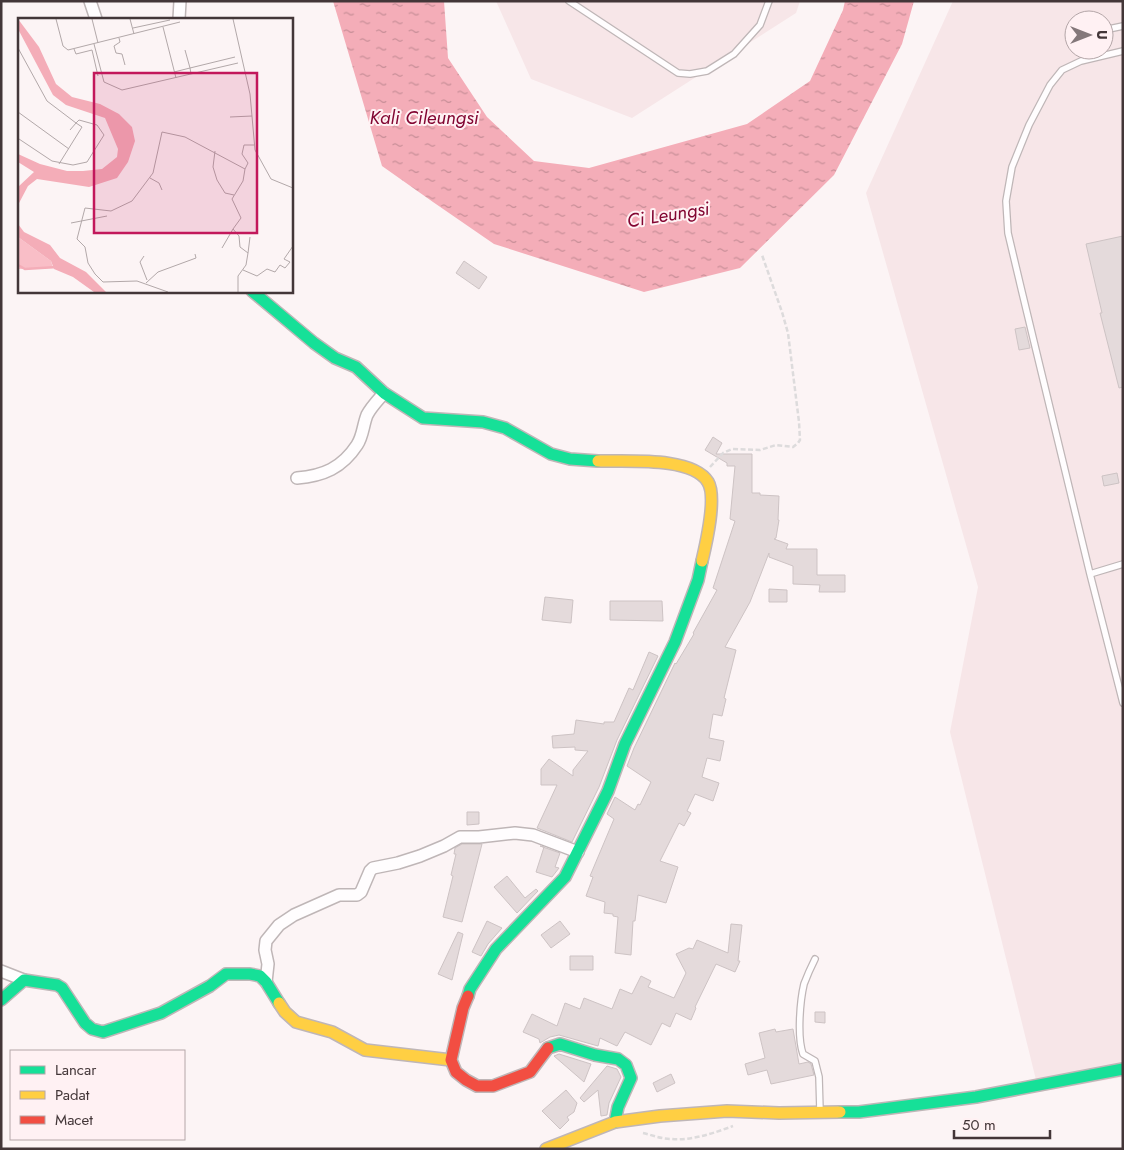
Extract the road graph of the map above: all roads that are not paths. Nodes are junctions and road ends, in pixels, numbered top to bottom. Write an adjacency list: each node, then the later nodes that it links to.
1 (90, 1): 5 (street)
2 (180, 1): 6 (street)
3 (569, 1): 4 (lane)
4 (769, 1)
5 (96, 18)
6 (179, 18)
7 (1123, 51): 12 (lane)
8 (253, 292): 9 (street)
9 (384, 393): 10 (street); 15 (street)
10 (297, 478)
11 (1123, 564): 12 (lane)
12 (1090, 574): 13 (lane)
13 (1121, 684): 14 (lane)
14 (1123, 703)
15 (578, 852): 19 (street); 21 (street)
16 (814, 959): 23 (lane)
17 (1, 971): 18 (street)
18 (24, 980): 19 (street); 20 (street)
19 (266, 982): 21 (street)
20 (1, 1000)
21 (451, 1060): 24 (street)
22 (1123, 1069): 23 (street)
23 (820, 1112): 24 (street)
24 (615, 1122): 25 (street)
25 (546, 1149)

